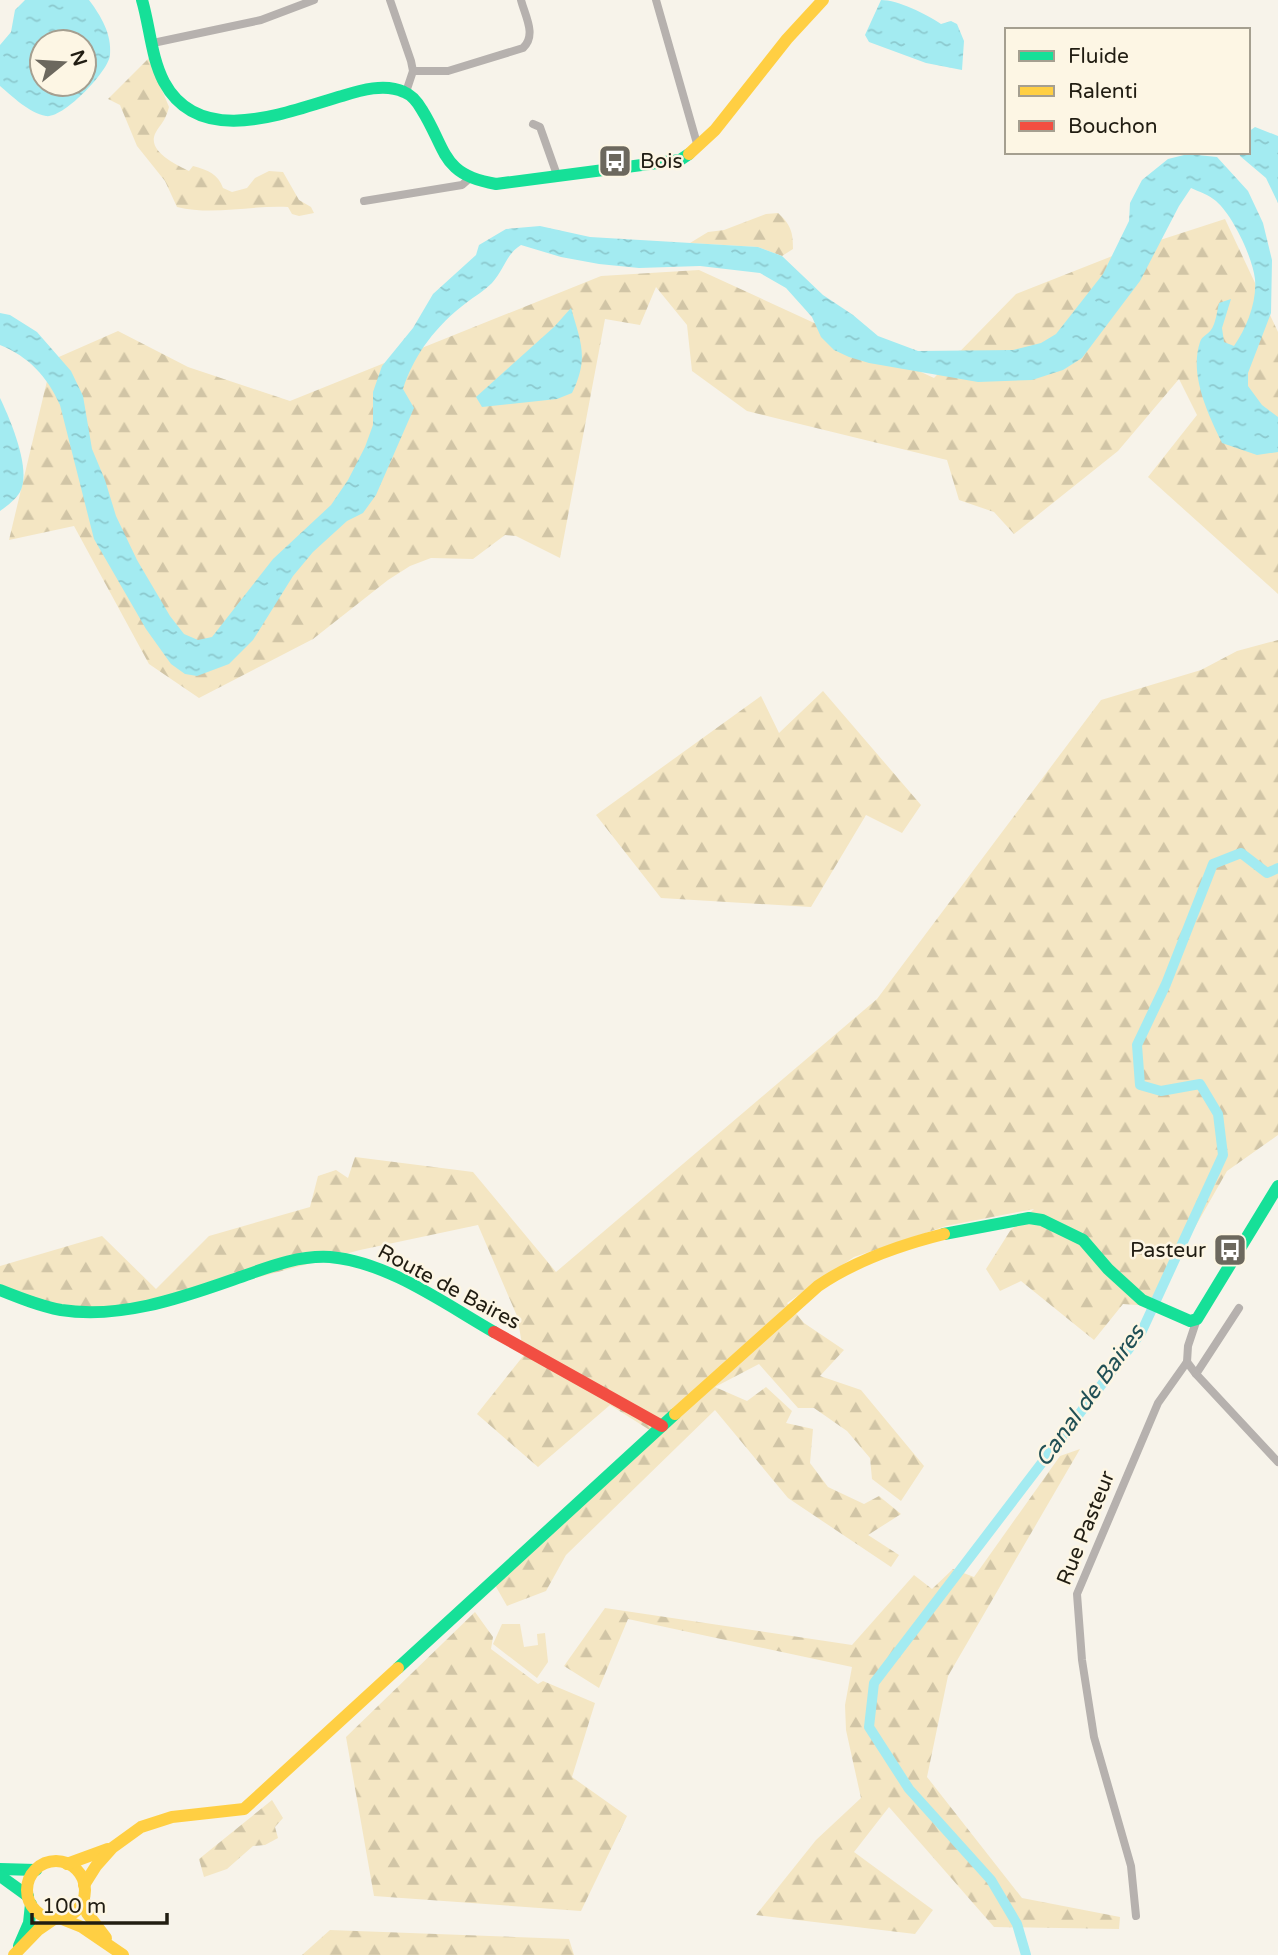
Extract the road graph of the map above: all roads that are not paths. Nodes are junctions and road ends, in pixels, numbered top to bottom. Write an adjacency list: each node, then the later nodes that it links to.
1 (142, 0): 8 (street)
2 (314, 0): 8 (street)
3 (403, 0): 7 (street)
4 (521, 0): 9 (street)
5 (656, 0): 12 (street)
6 (823, 0): 12 (street)
7 (391, 2): 9 (street)
8 (153, 43): 10 (street)
9 (412, 71): 10 (street)
10 (406, 92): 14 (street)
11 (533, 124): 13 (street)
12 (698, 147): 13 (street)
13 (557, 175): 14 (street)
14 (470, 178): 15 (street)
15 (364, 201)
16 (1278, 1186): 19 (street, Rue Pasteur)
17 (0, 1290): 22 (street, Route de Baires)
18 (1239, 1308): 21 (street)
19 (1197, 1320): 20 (street, Rue Pasteur); 22 (street)
20 (1187, 1362): 21 (street); 32 (street, Rue Pasteur)
21 (1196, 1374): 23 (street)
22 (662, 1426): 24 (street)
23 (1278, 1462)
24 (114, 1846): 25 (street); 29 (street)
25 (67, 1864): 27 (street); 29 (street)
26 (0, 1869): 27 (street)
27 (36, 1870): 31 (street)
28 (0, 1875): 31 (street)
29 (84, 1885): 30 (street)
30 (83, 1899): 33 (street); 34 (street)
31 (29, 1900): 33 (street); 35 (street)
32 (1136, 1916)
33 (58, 1919): 34 (street); 35 (street)
34 (120, 1952)
35 (15, 1954)

